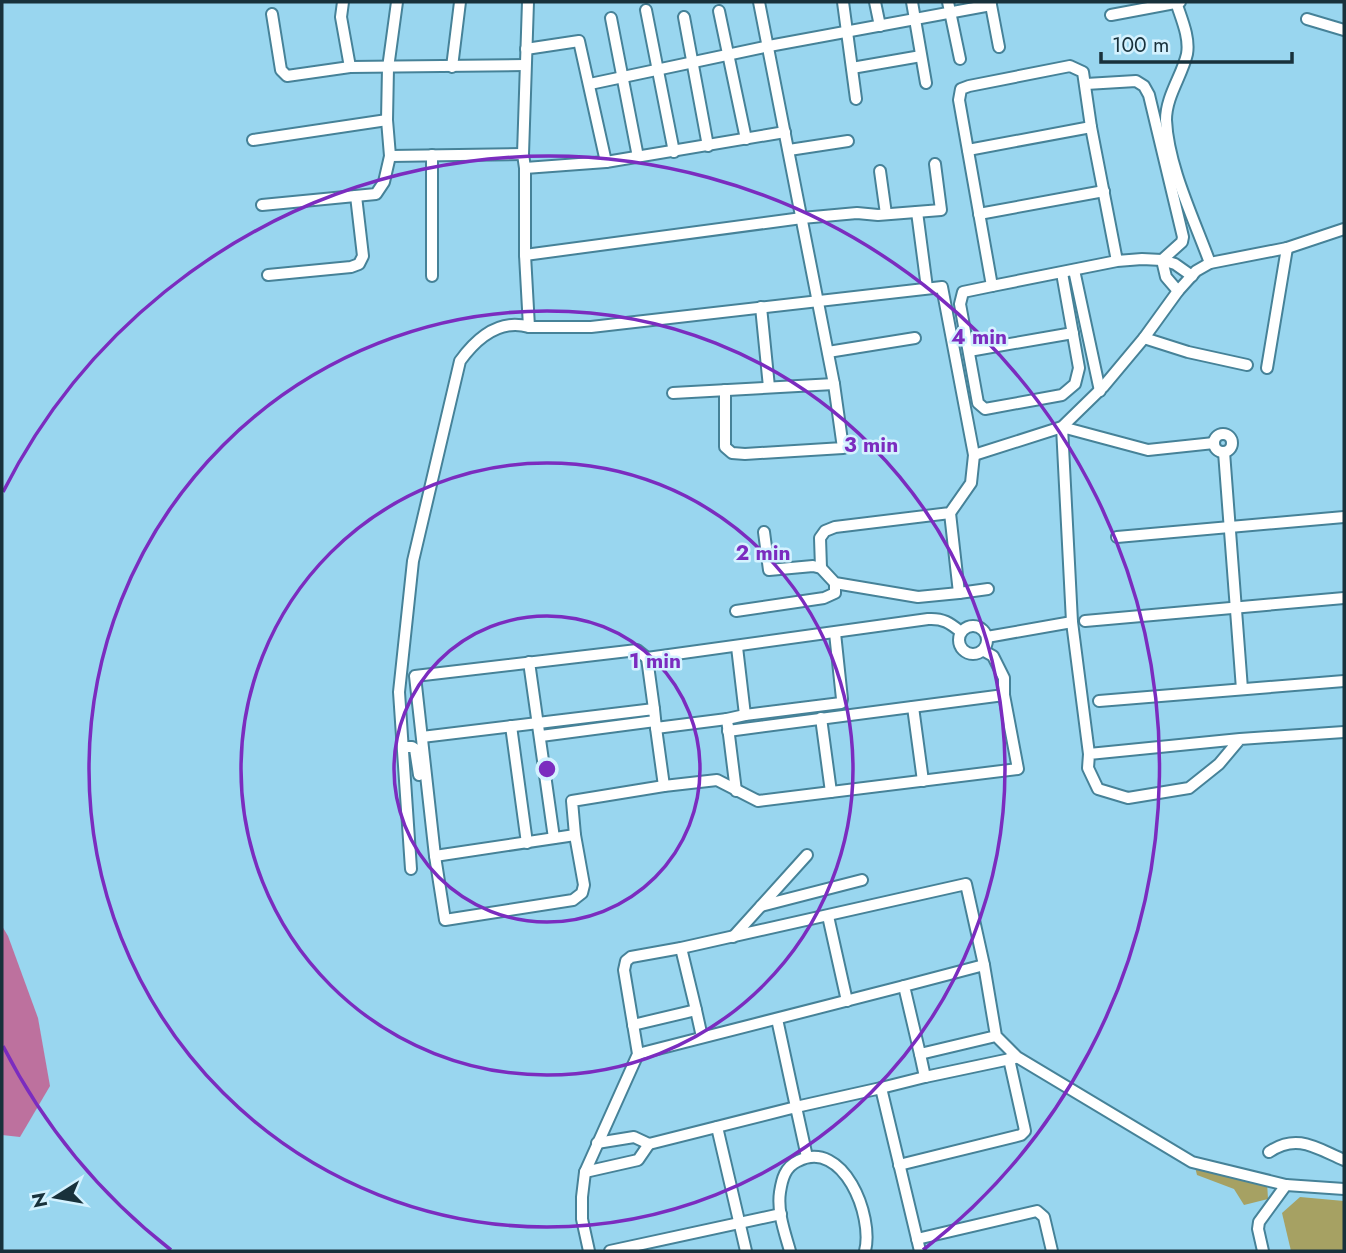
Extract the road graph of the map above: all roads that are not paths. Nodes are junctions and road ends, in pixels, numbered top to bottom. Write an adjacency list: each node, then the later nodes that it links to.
1 (343, 2): 31 (street)
2 (397, 2): 33 (street)
3 (460, 2): 32 (street)
4 (528, 2): 25 (street)
5 (759, 2): 23 (street)
6 (843, 2): 22 (street)
7 (875, 2): 20 (street)
8 (912, 2): 18 (street)
9 (1177, 2): 15 (street); 71 (street)
10 (990, 3): 11 (street); 24 (street)
11 (949, 7): 18 (street); 28 (street)
12 (646, 10): 35 (street)
13 (719, 11): 26 (street)
14 (272, 14): 31 (street)
15 (1111, 15)
16 (684, 17): 29 (street)
17 (611, 18): 36 (street)
18 (915, 19): 20 (street); 27 (street)
19 (1307, 19): 21 (street)
20 (880, 26): 22 (street)
21 (1344, 30)
22 (846, 32): 23 (street); 34 (street)
23 (769, 46): 26 (street); 43 (street)
24 (999, 47)
25 (526, 49): 30 (street); 38 (street)
26 (729, 54): 29 (street); 44 (street)
27 (921, 57): 34 (street); 37 (street)
28 (960, 59)
29 (694, 62): 35 (street); 47 (street)
30 (525, 65): 32 (street); 51 (street)
31 (350, 67): 33 (street)
32 (452, 67): 33 (street)
33 (388, 68): 41 (street)
34 (852, 68): 40 (street)
35 (657, 70): 36 (street); 50 (street)
36 (624, 77): 38 (street); 54 (street)
37 (926, 83)
38 (590, 84): 55 (street)
39 (1086, 84): 42 (street); 48 (street); 69 (street)
40 (856, 99)
41 (387, 120): 45 (street); 53 (street)
42 (1091, 127): 48 (street); 59 (street)
43 (785, 131): 44 (street); 49 (street)
44 (746, 139): 47 (street)
45 (253, 140)
46 (848, 141): 49 (street)
47 (708, 146): 50 (street)
48 (968, 149): 64 (street)
49 (789, 150): 65 (street)
50 (674, 152): 54 (street)
51 (523, 154): 52 (street); 57 (street)
52 (432, 155): 53 (street); 75 (street)
53 (390, 156): 60 (street)
54 (638, 157): 55 (street)
55 (606, 162): 57 (street)
56 (934, 164): 62 (street)
57 (525, 168): 68 (street)
58 (880, 172): 63 (street)
59 (1104, 191): 64 (street); 70 (street)
60 (356, 196): 61 (street); 74 (street)
61 (262, 205)
62 (917, 212): 63 (street); 78 (street)
63 (886, 214): 65 (street)
64 (979, 214): 77 (street)
65 (802, 218): 68 (street); 80 (street)
66 (1344, 229): 67 (street)
67 (1287, 248): 71 (street); 89 (street)
68 (525, 255): 82 (street)
69 (1162, 260): 70 (street); 76 (street); 79 (street)
70 (1117, 261): 72 (street)
71 (1210, 263): 76 (street)
72 (1074, 270): 73 (street); 93 (street)
73 (1062, 273): 77 (street); 83 (street)
74 (268, 275)
75 (432, 276)
76 (1192, 276): 79 (street)
77 (992, 286): 86 (street)
78 (927, 288): 80 (street); 98 (street)
79 (1178, 291): 85 (street)
80 (818, 300): 81 (street); 87 (street)
81 (761, 307): 82 (street); 91 (street)
82 (529, 327): 135 (street)
83 (1073, 333): 86 (street); 86 (street)
84 (915, 338): 87 (street)
85 (1144, 338): 88 (street); 93 (street)
86 (969, 351)
87 (828, 352): 90 (street)
88 (1247, 365)
89 (1267, 368)
90 (834, 384): 91 (street); 92 (street)
91 (769, 387): 92 (street)
92 (725, 390): 94 (street)
93 (1100, 391): 95 (street)
94 (673, 393)
95 (1062, 427): 96 (street); 98 (street); 112 (street)
96 (1214, 443): 97 (street); 97 (street)
97 (1223, 452): 101 (street)
98 (974, 455): 99 (street)
99 (950, 513): 104 (street); 107 (street)
100 (1344, 517): 101 (street)
101 (1230, 527): 103 (street); 109 (street)
102 (764, 532): 104 (street)
103 (1117, 537)
104 (821, 568): 105 (street)
105 (835, 583): 107 (street); 110 (street)
106 (988, 589): 107 (street)
107 (959, 593)
108 (1344, 598): 109 (street)
109 (1236, 607): 111 (street); 121 (street)
110 (736, 611)
111 (1085, 621)
112 (1072, 622): 115 (street); 136 (street)
113 (835, 632): 114 (street); 116 (street); 125 (street)
114 (961, 632): 115 (street); 117 (street)
115 (987, 637): 117 (street)
116 (737, 647): 118 (street); 125 (street)
117 (984, 650): 122 (street)
118 (646, 658): 119 (street); 127 (street)
119 (529, 662): 128 (street); 133 (street)
120 (1344, 681): 121 (street)
121 (1242, 689): 123 (street)
122 (1004, 695): 124 (street); 138 (street)
123 (1099, 701)
124 (913, 707): 126 (street); 138 (street)
125 (746, 715): 129 (street)
126 (821, 718): 129 (street); 141 (street)
127 (655, 719): 128 (street); 129 (street); 132 (street); 139 (street)
128 (539, 723): 130 (street); 132 (street)
129 (728, 725): 140 (street)
130 (511, 726): 133 (street); 144 (street)
131 (1344, 732): 134 (street)
132 (541, 736): 143 (street)
133 (422, 737): 137 (street)
134 (1240, 739): 136 (street); 136 (street)
135 (403, 747): 137 (street); 147 (street)
136 (1089, 754)
137 (426, 778): 146 (street)
138 (923, 780): 141 (street)
139 (664, 786): 140 (street); 142 (street)
140 (736, 791): 141 (street)
141 (831, 792)
142 (575, 835): 143 (street); 146 (street)
143 (554, 838): 144 (street)
144 (527, 843): 146 (street)
145 (807, 855): 149 (street)
146 (435, 856)
147 (411, 869)
148 (862, 880): 149 (street)
149 (761, 906): 151 (street)
150 (828, 916): 151 (street); 153 (street); 155 (street)
151 (733, 937): 152 (street)
152 (681, 948): 156 (street); 158 (street)
153 (984, 965): 154 (street); 159 (street)
154 (904, 986): 155 (street); 162 (street)
155 (847, 1001): 157 (street)
156 (696, 1010): 158 (street); 160 (street)
157 (777, 1019): 160 (street); 166 (street)
158 (633, 1025): 161 (street)
159 (996, 1036): 162 (street); 163 (street)
160 (702, 1037): 161 (street)
161 (638, 1054): 168 (street)
162 (920, 1054): 164 (street)
163 (1013, 1058): 164 (street); 173 (street); 175 (street)
164 (925, 1077): 165 (street)
165 (881, 1088): 166 (street); 173 (street)
166 (796, 1107): 167 (street); 171 (street)
167 (717, 1127): 169 (street); 178 (street)
168 (597, 1143): 169 (street); 174 (street)
169 (649, 1144): 174 (street)
170 (1269, 1152): 172 (street)
171 (807, 1157): 177 (street); 184 (street)
172 (1344, 1160)
173 (899, 1165): 179 (street)
174 (585, 1172): 180 (street)
175 (1286, 1185): 176 (street); 187 (street)
176 (1344, 1189)
177 (781, 1214): 178 (street); 183 (street)
178 (740, 1222): 181 (street); 182 (street)
179 (917, 1239): 185 (street); 186 (street)
180 (589, 1251)
181 (610, 1251)
182 (746, 1251)
183 (788, 1251)
184 (865, 1251)
185 (920, 1251)
186 (1052, 1251)
187 (1263, 1251)

